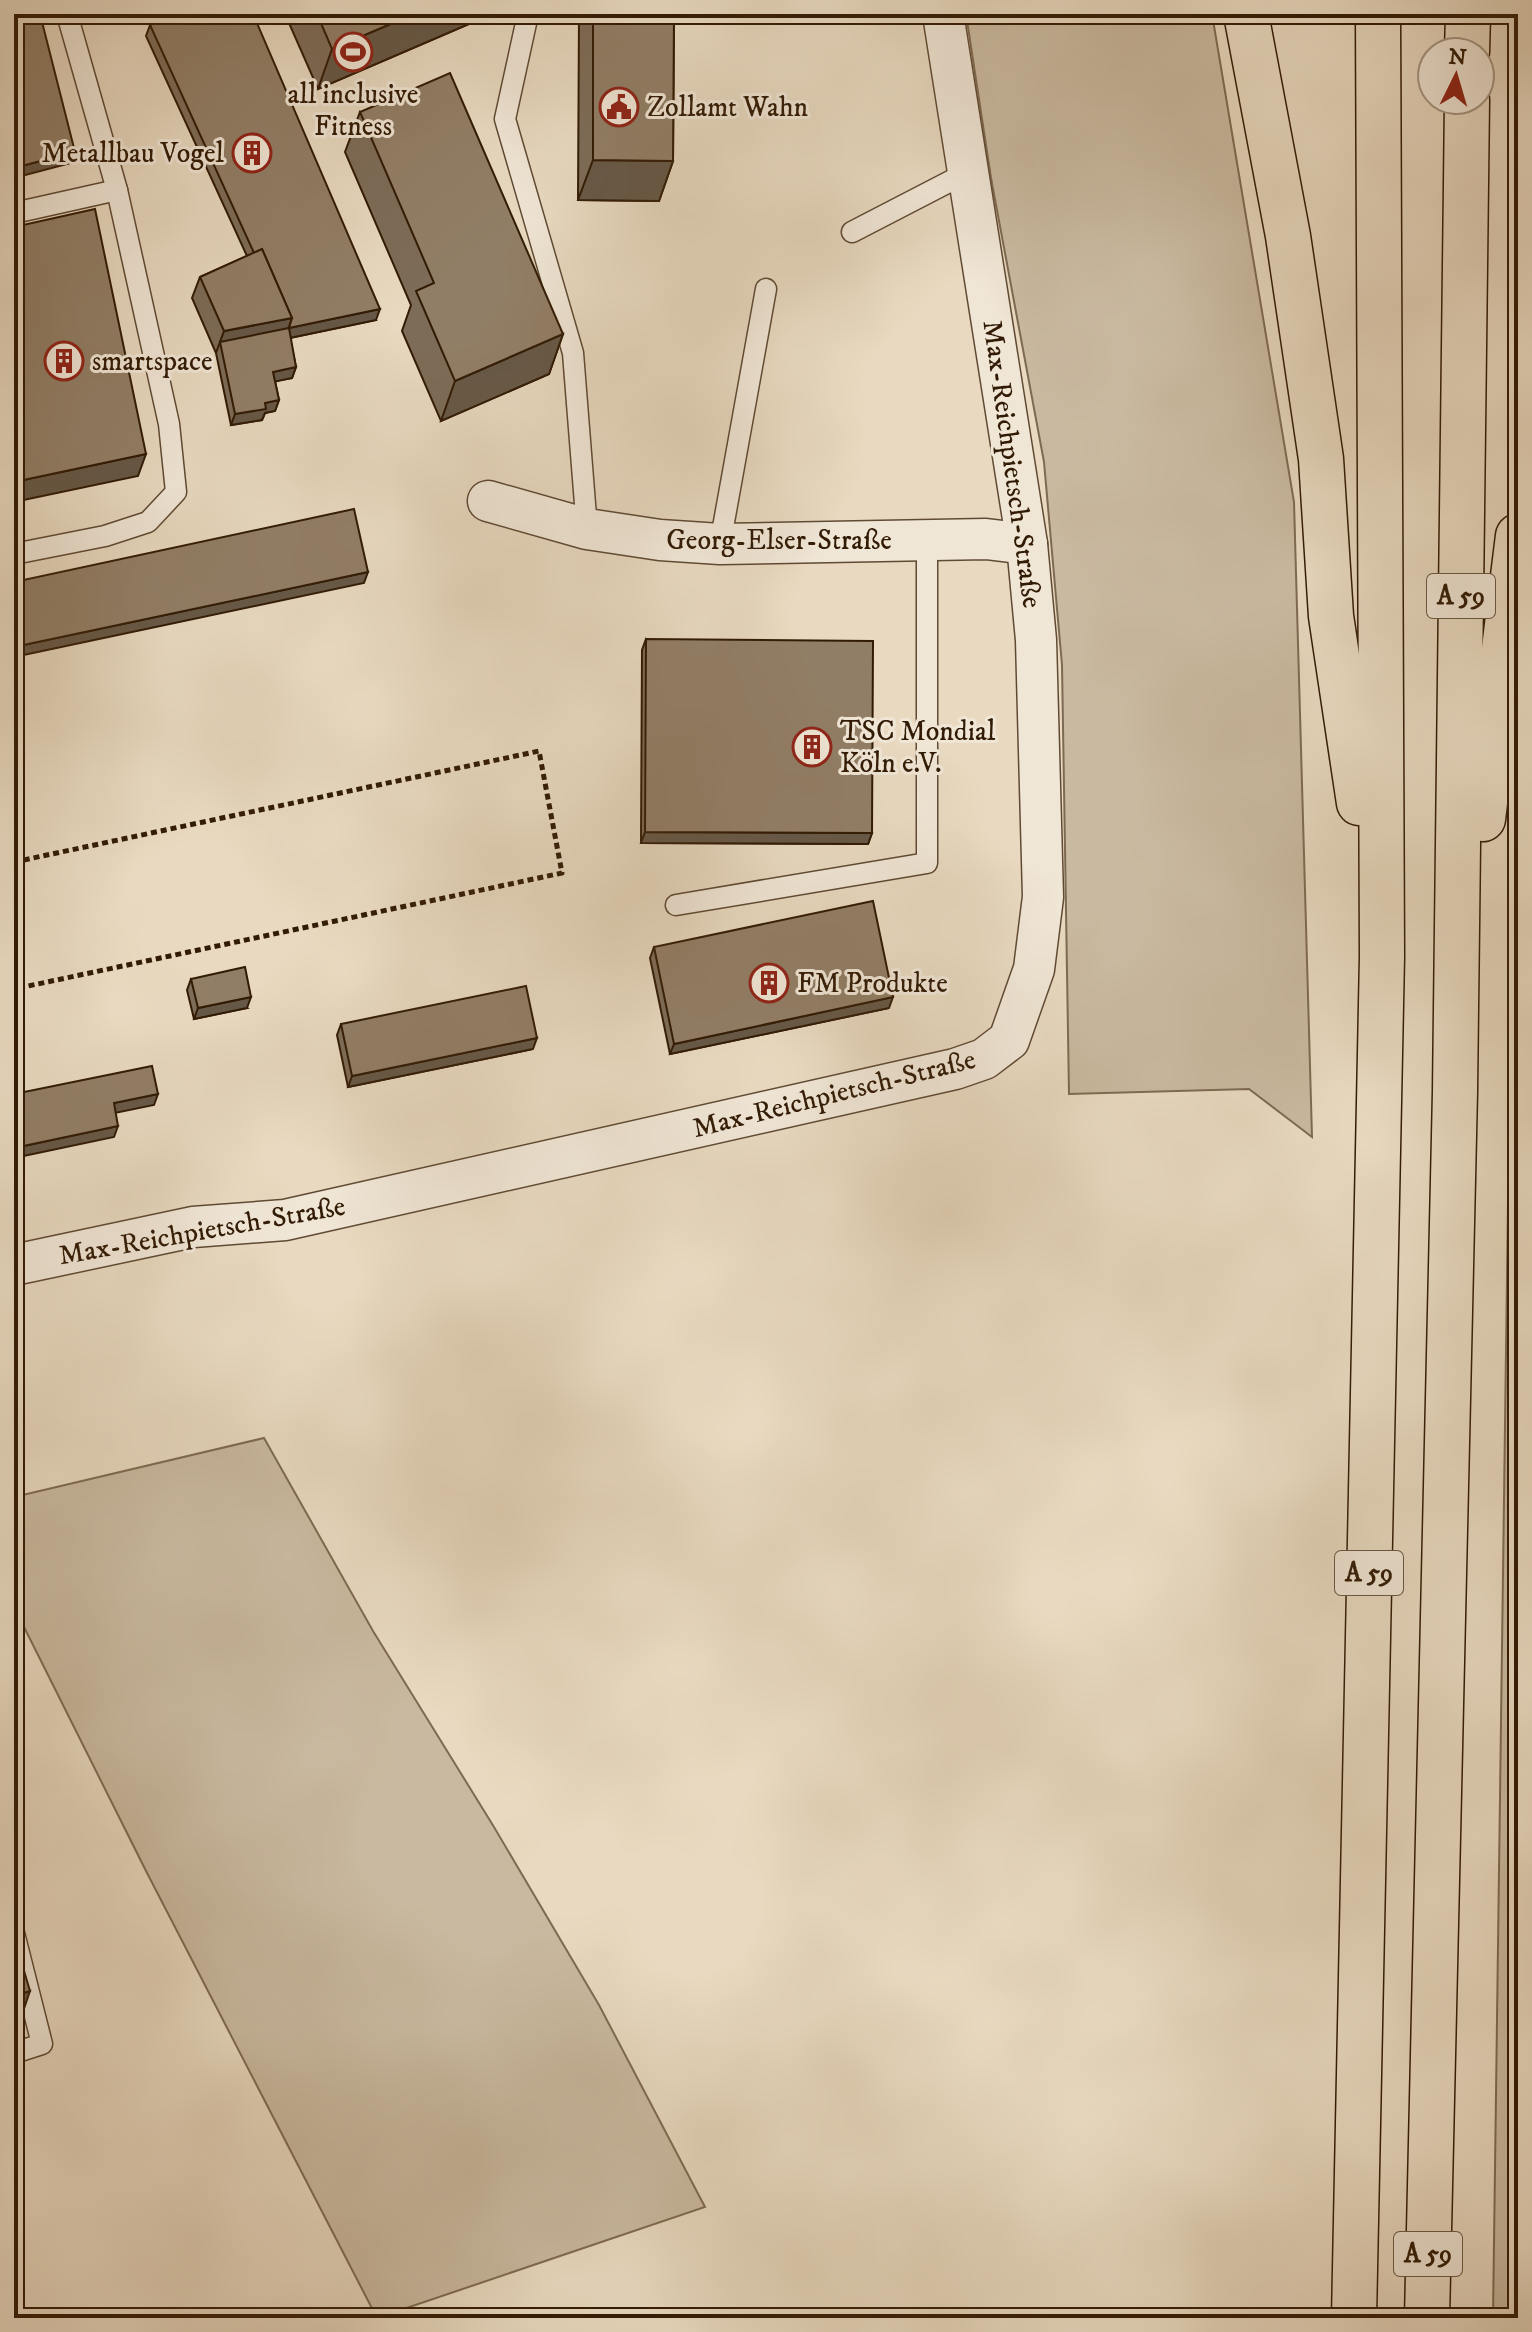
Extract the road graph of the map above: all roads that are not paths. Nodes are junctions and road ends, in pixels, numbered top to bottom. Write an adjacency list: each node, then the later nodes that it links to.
1 (67, 14): 10 (lane)
2 (528, 14): 15 (lane)
3 (943, 14): 9 (street, Max-Reichpietsch-Straße)
4 (1246, 14): 22 (highway)
5 (1378, 14): 22 (highway, A 59)
6 (1468, 14): 7 (highway)
7 (1467, 36)
8 (1467, 116): 23 (highway, A 59)
9 (968, 172): 12 (lane); 19 (street, Max-Reichpietsch-Straße)
10 (117, 190): 11 (lane); 20 (lane)
11 (14, 213)
12 (852, 232)
13 (766, 289): 18 (lane)
14 (488, 501): 15 (street, Georg-Elser-Straße)
15 (587, 529): 18 (street, Georg-Elser-Straße)
16 (1518, 536): 23 (highway)
17 (927, 540): 18 (street, Georg-Elser-Straße); 19 (street, Georg-Elser-Straße); 21 (lane)
18 (720, 544)
19 (1027, 544): 24 (street, Max-Reichpietsch-Straße)
20 (14, 554)
21 (676, 905)
22 (1382, 956): 27 (highway, A 59)
23 (1455, 1092): 28 (highway, A 59)
24 (14, 1265)
25 (14, 1933): 26 (lane)
26 (14, 2053)
27 (1354, 2318)
28 (1427, 2318)

